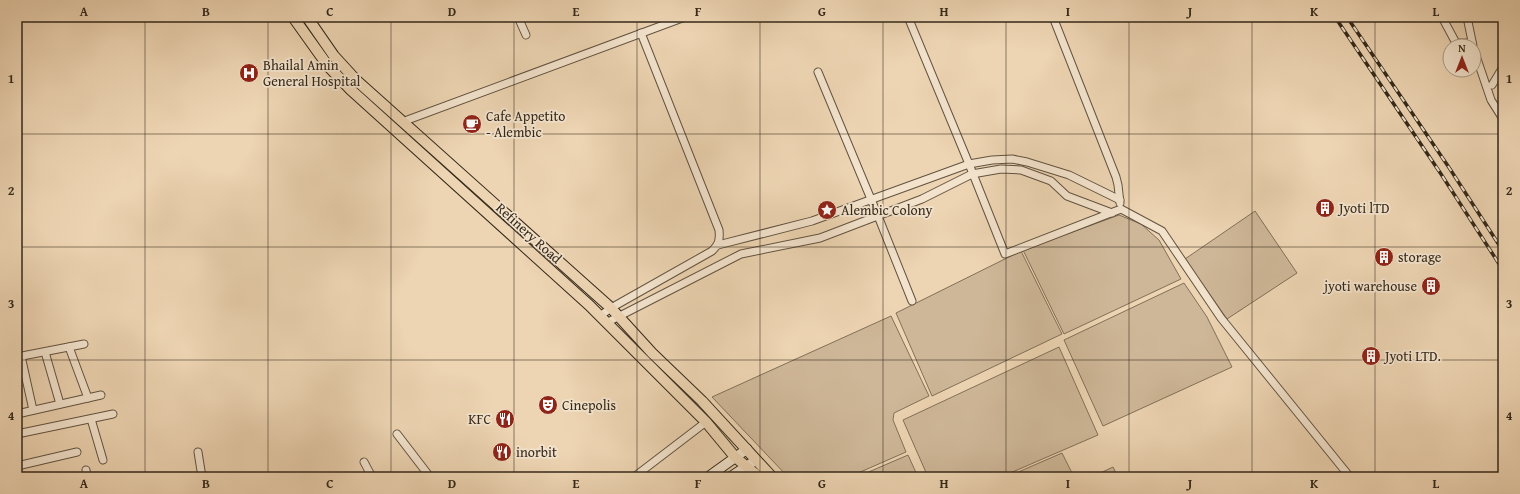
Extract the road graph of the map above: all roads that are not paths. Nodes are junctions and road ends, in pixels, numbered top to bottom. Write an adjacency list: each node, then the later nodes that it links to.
1 (293, 17): 19 (main road, Refinery Road)
2 (307, 17): 18 (main road, Refinery Road)
3 (518, 17): 10 (street)
4 (686, 17): 9 (street)
5 (908, 17): 20 (street)
6 (1053, 17): 23 (street)
7 (1442, 17): 11 (street)
8 (1467, 17): 12 (street)
9 (641, 33): 18 (street); 27 (street)
10 (526, 34)
11 (1453, 38)
12 (1471, 38)
13 (1503, 67): 16 (street)
14 (818, 72): 22 (street)
15 (1482, 73): 17 (street)
16 (1492, 85)
17 (1503, 119)
18 (406, 126): 19 (main road); 29 (main road, Refinery Road)
19 (401, 136): 31 (main road, Refinery Road)
20 (969, 164): 21 (street); 22 (street); 23 (street)
21 (972, 174): 25 (street); 25 (street); 26 (street)
22 (871, 200): 26 (street); 27 (street)
23 (1120, 200): 24 (street)
24 (1121, 209): 25 (street); 63 (street)
25 (1112, 213)
26 (878, 216): 28 (street); 30 (street)
27 (718, 245): 29 (street)
28 (912, 301)
29 (611, 308): 30 (main road, Refinery Road); 31 (street)
30 (618, 316): 31 (street); 46 (main road, Refinery Road)
31 (603, 320): 43 (main road, Refinery Road)
32 (84, 344): 33 (street)
33 (69, 347): 34 (street); 37 (street)
34 (45, 352): 35 (street); 38 (street)
35 (19, 357): 39 (street)
36 (101, 395): 37 (street)
37 (88, 398): 38 (street)
38 (60, 404): 39 (street)
39 (33, 410): 40 (street)
40 (17, 414)
41 (113, 414): 42 (street)
42 (90, 419): 44 (street); 50 (street)
43 (706, 422): 49 (main road, Refinery Road); 58 (street)
44 (17, 434)
45 (396, 434): 57 (street)
46 (747, 449): 49 (street); 51 (main road, Refinery Road)
47 (77, 452): 53 (street)
48 (198, 452): 55 (street)
49 (735, 457): 54 (main road, Refinery Road); 59 (street)
50 (103, 460)
51 (756, 460): 54 (street); 62 (main road, Refinery Road)
52 (364, 462): 56 (street)
53 (17, 466)
54 (748, 468): 60 (street); 61 (main road, Refinery Road)
55 (202, 477)
56 (372, 477)
57 (430, 477)
58 (634, 477)
59 (708, 477)
60 (730, 477)
61 (759, 477)
62 (772, 477)
63 (1350, 477)

